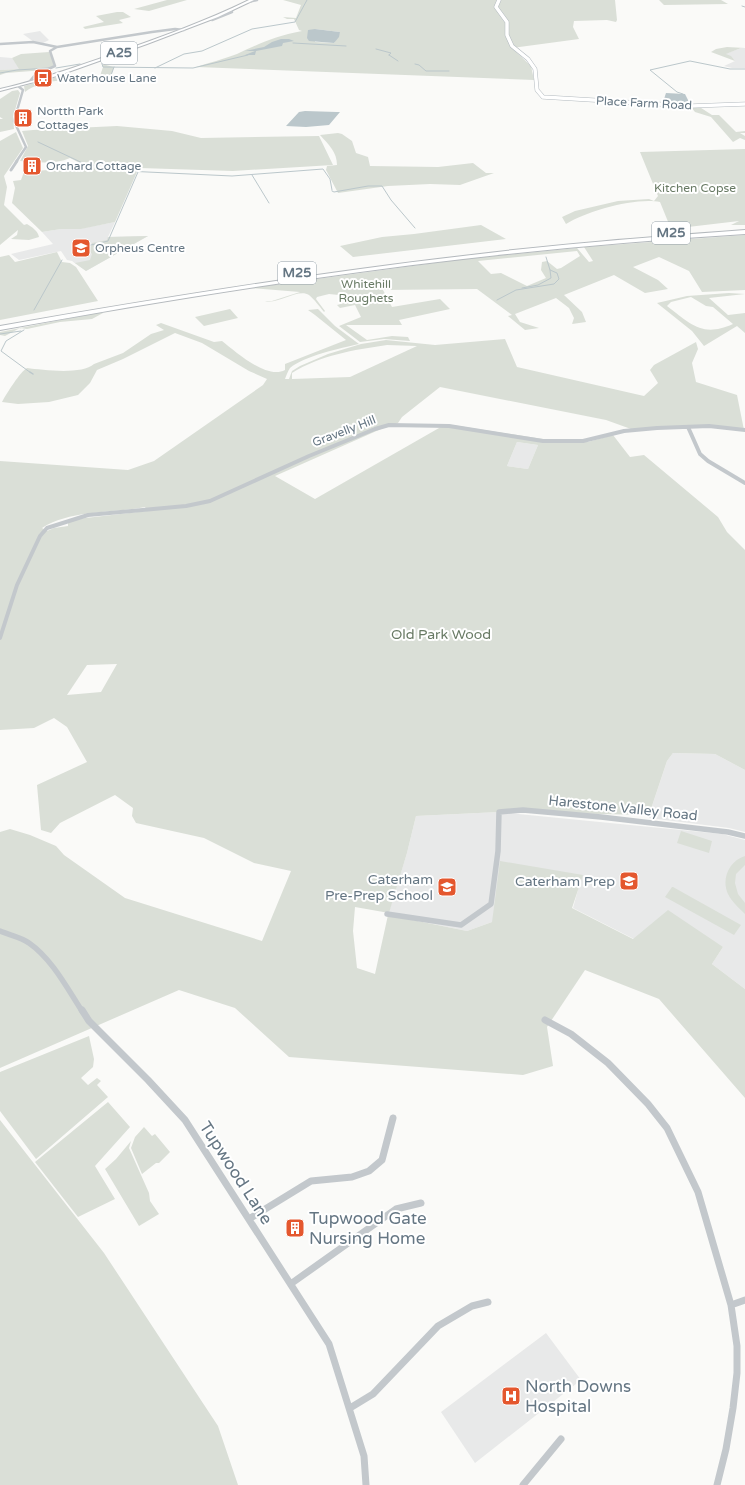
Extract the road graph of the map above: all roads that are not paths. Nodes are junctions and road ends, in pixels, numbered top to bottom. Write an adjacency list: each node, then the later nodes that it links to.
1 (257, 0): 3 (street)
2 (499, 0): 12 (street, Place Farm Road)
3 (250, 1): 4 (main road, A25)
4 (217, 17): 5 (street); 6 (main road, A25)
5 (212, 20)
6 (184, 30): 8 (street); 9 (main road, A25)
7 (0, 44): 8 (street)
8 (57, 47): 9 (street)
9 (32, 82): 10 (main road, A25)
10 (18, 86): 11 (main road, A25); 13 (street)
11 (0, 90)
12 (745, 104)
13 (11, 170)
14 (745, 228): 16 (highway, M25)
15 (745, 232): 17 (highway, M25)
16 (0, 324)
17 (0, 328)
18 (688, 427): 19 (street, Gravelly Hill); 20 (street); 21 (street, Gravelly Hill)
19 (745, 430)
20 (745, 483)
21 (0, 638)
22 (745, 836): 23 (street, Harestone Valley Road)
23 (387, 914)
24 (0, 931): 28 (street, Tupwood Lane)
25 (545, 1020): 32 (street)
26 (393, 1118): 28 (street)
27 (421, 1202): 29 (street)
28 (249, 1219): 29 (street, Tupwood Lane)
29 (292, 1284): 33 (street, Tupwood Lane)
30 (745, 1300): 32 (street)
31 (488, 1302): 33 (street)
32 (730, 1305): 37 (street)
33 (350, 1408): 35 (street, Tupwood Lane)
34 (561, 1439): 36 (street)
35 (366, 1485)
36 (523, 1485)
37 (717, 1485)

